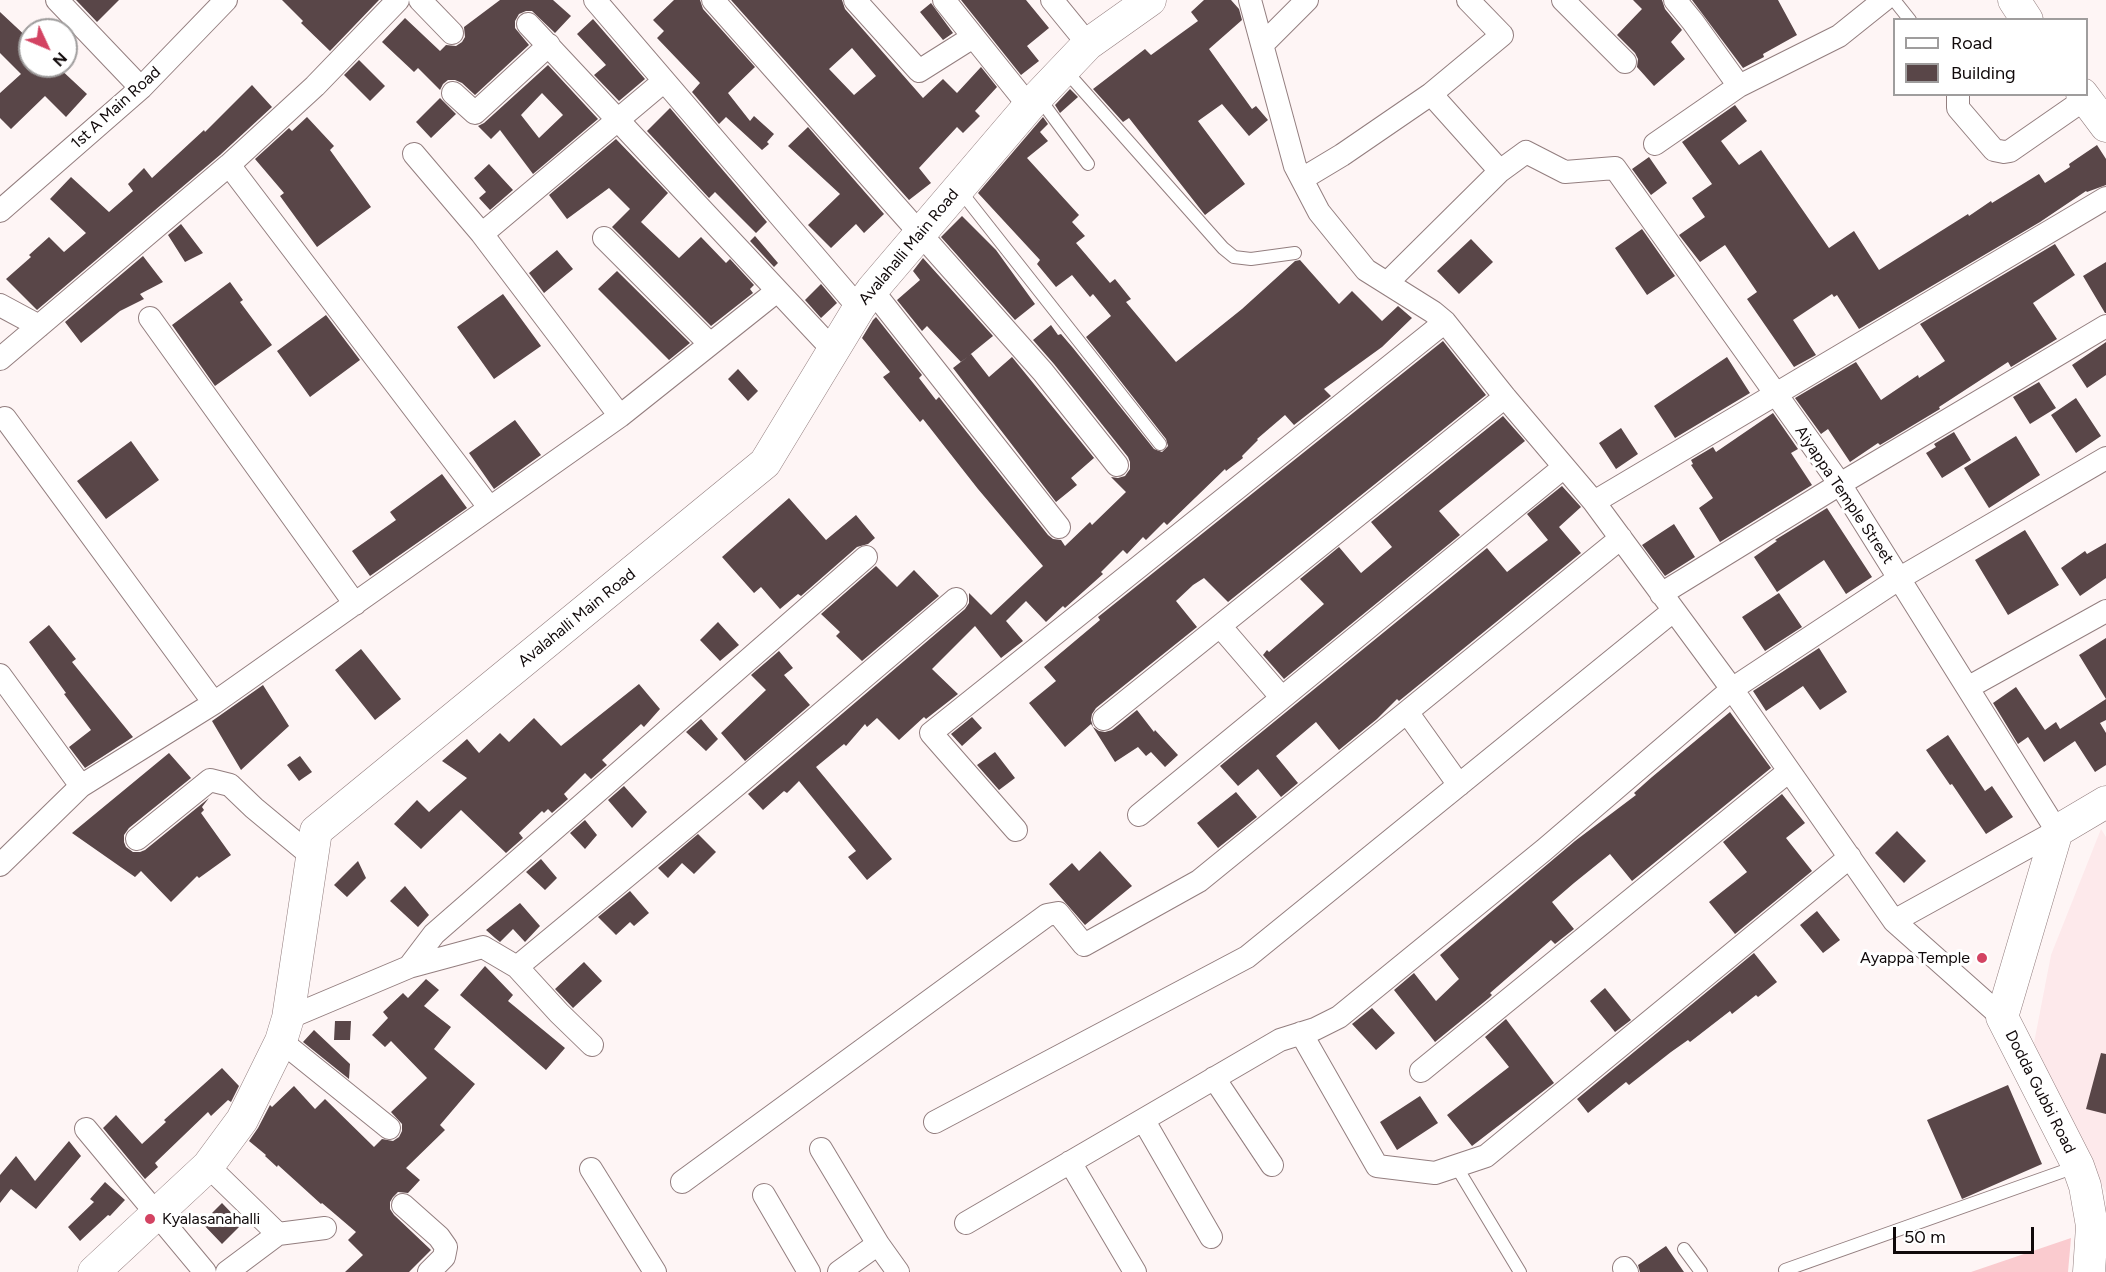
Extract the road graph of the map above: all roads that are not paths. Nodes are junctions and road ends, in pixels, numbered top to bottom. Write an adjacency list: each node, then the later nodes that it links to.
1 (57, 0): 31 (street)
2 (398, 0): 42 (street)
3 (420, 0): 22 (street)
4 (596, 0): 29 (street)
5 (713, 0): 48 (street)
6 (855, 0): 23 (street)
7 (944, 0): 23 (street)
8 (1052, 0): 24 (street)
9 (1150, 0): 24 (main road, Avalahalli Main Road)
10 (1250, 0): 25 (street)
11 (1307, 0): 25 (street)
12 (1468, 0): 33 (street)
13 (1563, 0): 27 (street)
14 (1675, 0): 30 (street)
15 (1884, 0): 30 (street)
16 (1894, 0): 19 (lane)
17 (2014, 0): 20 (main road)
18 (218, 2): 31 (street, 1st A Main Road)
19 (1908, 18)
20 (2026, 18)
21 (528, 24): 26 (street)
22 (452, 33)
23 (973, 37): 36 (street)
24 (1088, 44): 28 (main road, Avalahalli Main Road)
25 (1263, 44): 44 (street)
26 (549, 45): 32 (street); 37 (street)
27 (1625, 62)
28 (1065, 70): 36 (main road, Avalahalli Main Road); 51 (lane)
29 (664, 81): 37 (street); 54 (street)
30 (1739, 86): 39 (street)
31 (141, 88): 47 (street, 1st A Main Road)
32 (453, 93)
33 (1431, 93): 43 (street); 44 (street)
34 (1958, 96): 35 (street)
35 (2083, 97): 38 (main road)
36 (1033, 101): 41 (lane); 45 (main road, Avalahalli Main Road)
37 (618, 120): 49 (street); 53 (street)
38 (2106, 126)
39 (1655, 144)
40 (414, 154): 49 (street)
41 (1088, 164)
42 (229, 165): 58 (street); 73 (street)
43 (1500, 171): 52 (street); 63 (street, Aiyappa Temple Street)
44 (1302, 179): 52 (street)
45 (958, 188): 48 (main road, Avalahalli Main Road); 67 (lane)
46 (2106, 198): 63 (street)
47 (0, 211)
48 (920, 232): 54 (main road, Avalahalli Main Road); 69 (street)
49 (482, 234): 65 (street)
50 (604, 238): 60 (street)
51 (1295, 253)
52 (1387, 283): 57 (street)
53 (777, 291): 60 (street); 61 (street)
54 (865, 299): 61 (main road, Avalahalli Main Road); 74 (street)
55 (0, 305): 58 (street)
56 (150, 318): 80 (street)
57 (1445, 322): 64 (street); 95 (street)
58 (39, 326): 62 (street)
59 (2106, 326): 71 (street)
60 (710, 344): 65 (street)
61 (834, 351): 98 (main road, Avalahalli Main Road)
62 (0, 359)
63 (1775, 395): 71 (street, Aiyappa Temple Street); 72 (street)
64 (1505, 396): 70 (street); 82 (street)
65 (620, 416): 73 (street)
66 (5, 418): 87 (street)
67 (1160, 444)
68 (2106, 458): 77 (street)
69 (1117, 465)
70 (1564, 467): 72 (street); 86 (street)
71 (1840, 484): 77 (street, Aiyappa Temple Street); 79 (street)
72 (1594, 502): 75 (street)
73 (489, 507): 80 (street)
74 (1059, 527)
75 (1621, 538): 79 (street); 88 (street)
76 (866, 557): 102 (street)
77 (1900, 578): 84 (street, Aiyappa Temple Street); 85 (street)
78 (956, 599): 103 (street)
79 (1667, 603): 85 (street); 91 (street)
80 (355, 604): 87 (street)
81 (2106, 611): 84 (street)
82 (1220, 626): 86 (street); 89 (street)
83 (0, 675): 92 (street)
84 (1969, 687): 96 (street, Aiyappa Temple Street)
85 (1732, 689): 90 (street); 106 (street)
86 (1282, 698): 94 (street)
87 (214, 703): 92 (street)
88 (1407, 712): 91 (street); 121 (street)
89 (1104, 719)
90 (1789, 771): 99 (street); 108 (street)
91 (1459, 785): 111 (street)
92 (81, 786): 100 (street)
93 (2106, 802): 96 (main road)
94 (1139, 815)
95 (1016, 830)
96 (2057, 831): 101 (street); 104 (main road, Dodda Gubbi Road)
97 (136, 839): 98 (street)
98 (313, 857): 105 (main road, Avalahalli Main Road)
99 (1850, 857): 101 (street); 118 (street)
100 (0, 865)
101 (1894, 921): 104 (street)
102 (409, 967): 103 (street); 105 (street)
103 (517, 967): 107 (street)
104 (2002, 1017): 119 (main road, Dodda Gubbi Road)
105 (285, 1030): 112 (street); 117 (main road, Avalahalli Main Road)
106 (1301, 1033): 109 (street); 118 (street)
107 (592, 1045)
108 (1421, 1071)
109 (1214, 1078): 110 (street); 116 (street)
110 (1144, 1121): 115 (street); 128 (street)
111 (935, 1122)
112 (389, 1128)
113 (86, 1129): 124 (street)
114 (821, 1149): 129 (street)
115 (1070, 1162): 125 (street); 140 (street)
116 (1272, 1165)
117 (208, 1166): 124 (main road, Avalahalli Main Road); 127 (street)
118 (1456, 1166): 141 (lane)
119 (2078, 1166): 131 (lane); 143 (main road, Dodda Gubbi Road)
120 (591, 1169): 136 (street)
121 (682, 1182)
122 (764, 1195): 137 (street)
123 (403, 1205): 135 (street)
124 (157, 1213): 132 (main road, Avalahalli Main Road); 133 (street)
125 (966, 1224)
126 (325, 1228): 127 (street)
127 (278, 1234): 134 (street)
128 (1211, 1237)
129 (878, 1244): 138 (street); 139 (street)
130 (1684, 1249): 142 (lane)
131 (1785, 1270)
132 (94, 1272)
133 (205, 1272)
134 (227, 1272)
135 (429, 1272)
136 (655, 1272)
137 (808, 1272)
138 (839, 1272)
139 (898, 1272)
140 (1135, 1272)
141 (1520, 1272)
142 (1701, 1272)
143 (2089, 1272)

